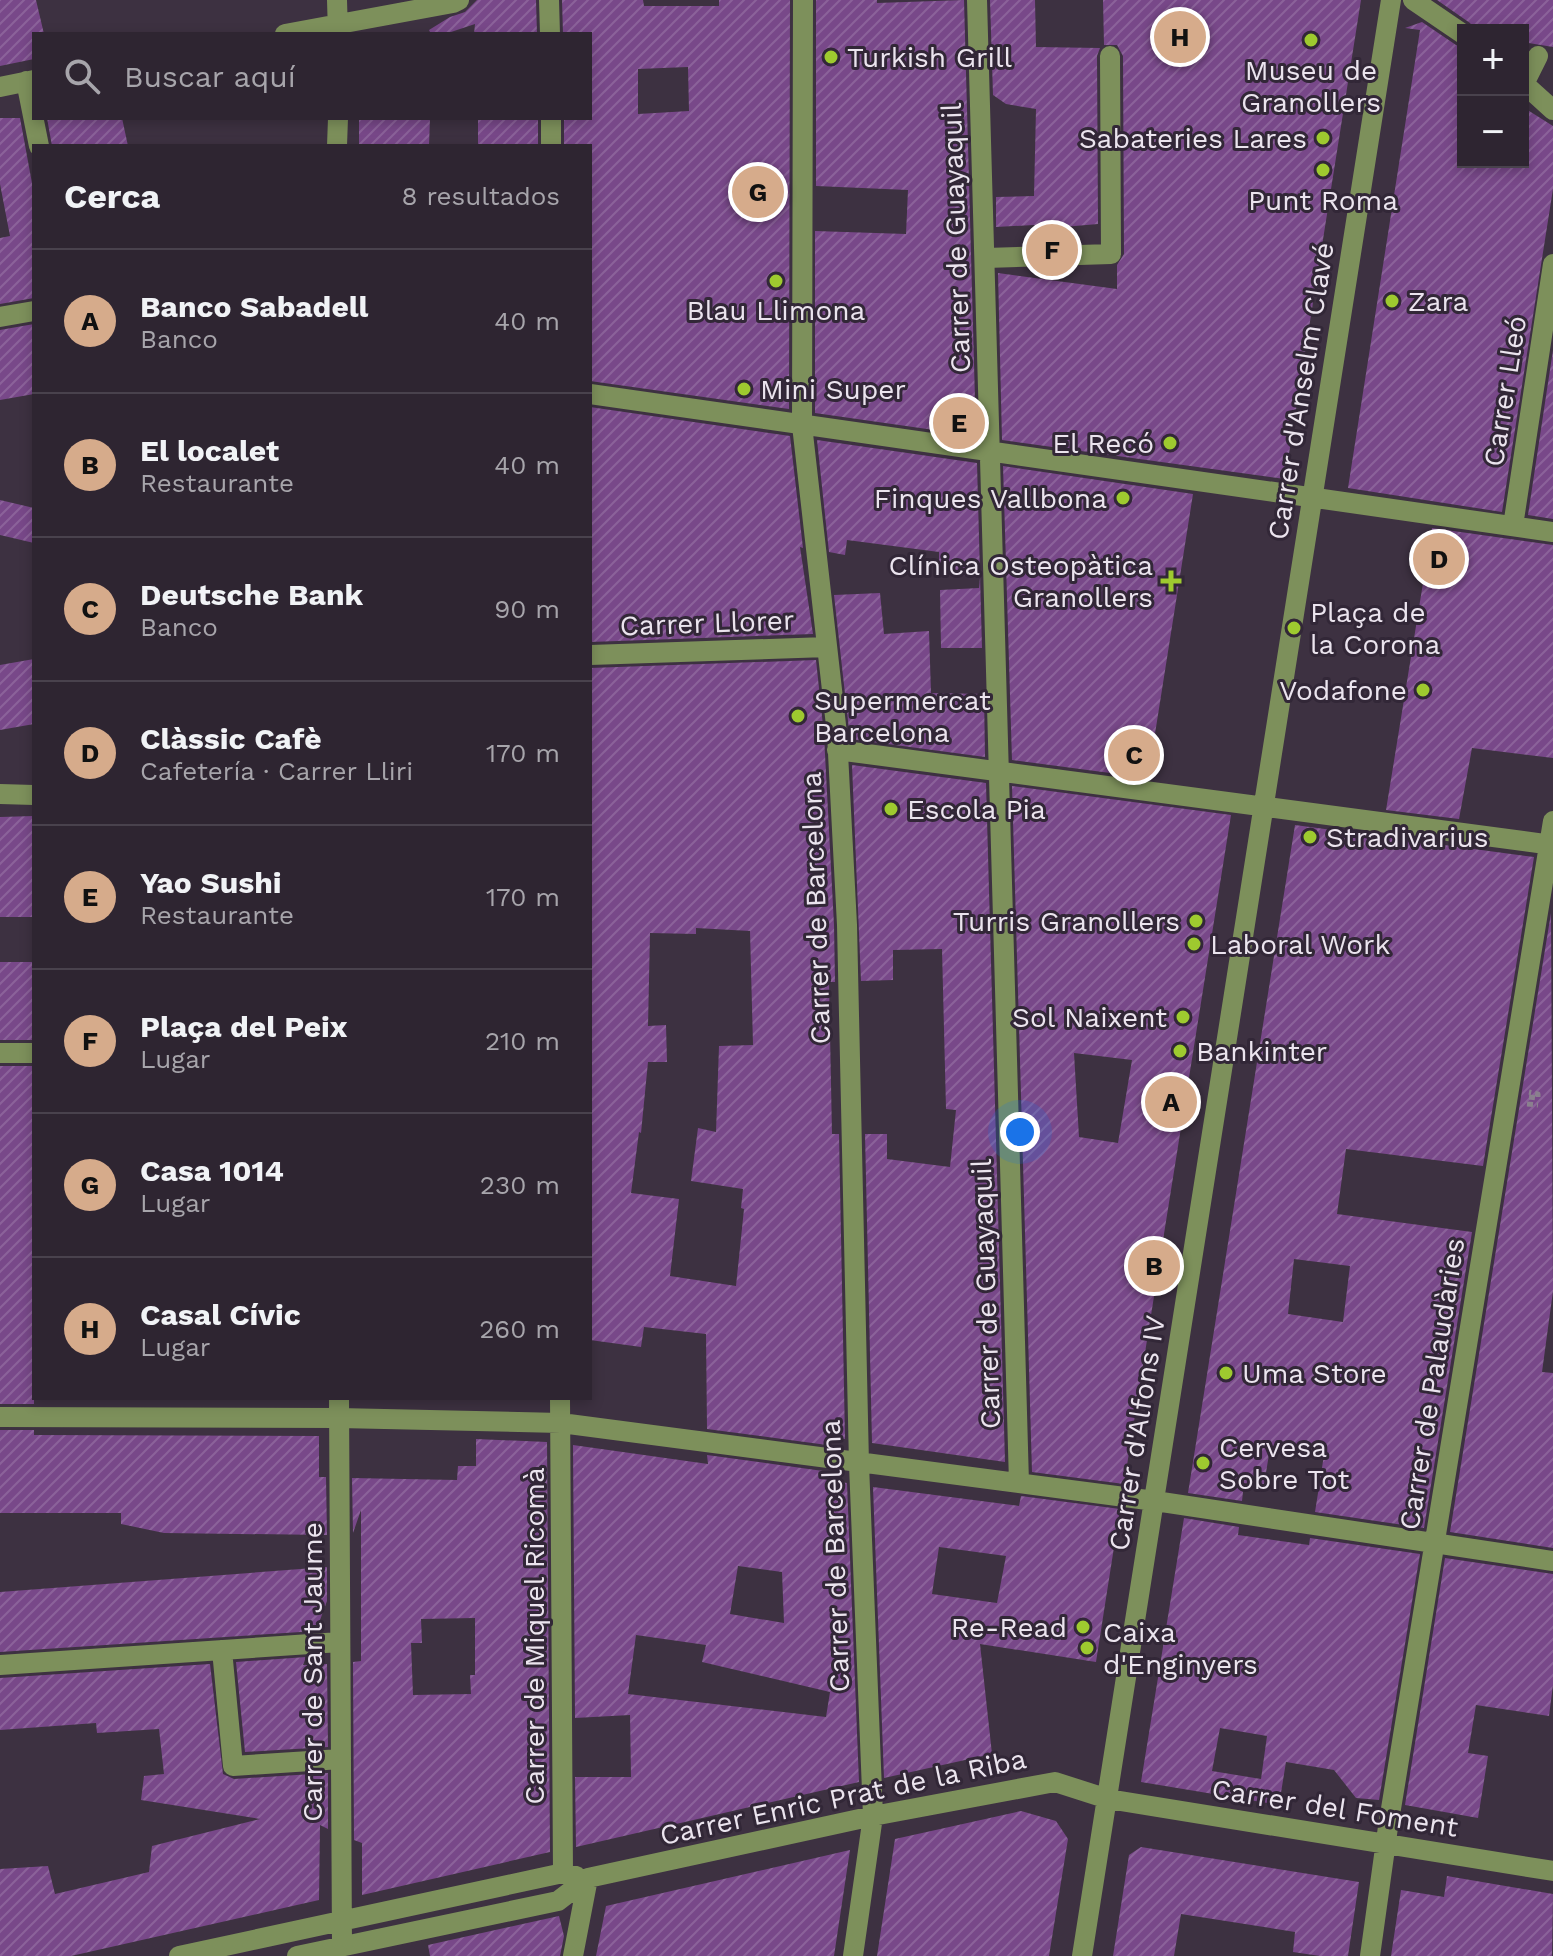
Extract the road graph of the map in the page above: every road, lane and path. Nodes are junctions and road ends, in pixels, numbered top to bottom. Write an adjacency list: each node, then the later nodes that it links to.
1 (337, 0): 8 (street)
2 (459, 0): 8 (street)
3 (549, 0): 11 (street)
4 (803, 0): 30 (street, Carrer de Barcelona)
5 (977, 0): 25 (street, Carrer de Guayaquil)
6 (1391, 0): 32 (street, Carrer d'Anselm Clavé)
7 (1413, 0): 9 (street)
8 (338, 29): 10 (street)
9 (1457, 30)
10 (306, 32)
11 (550, 32)
12 (1110, 56): 25 (street)
13 (1538, 56): 14 (street)
14 (1529, 74)
15 (30, 80): 16 (street)
16 (0, 87)
17 (1529, 88): 18 (street)
18 (1553, 110)
19 (35, 120): 22 (street)
20 (338, 120): 23 (street)
21 (551, 120): 24 (street)
22 (39, 144)
23 (337, 144)
24 (551, 144)
25 (986, 258): 31 (street, Carrer de Guayaquil)
26 (1553, 264): 33 (street, Carrer Lleó)
27 (32, 311): 28 (street)
28 (0, 317)
29 (592, 394): 30 (street)
30 (802, 425): 31 (street); 35 (street, Carrer de Barcelona)
31 (991, 451): 32 (street); 38 (street, Carrer de Guayaquil)
32 (1313, 499): 33 (street); 41 (street, Carrer d'Anselm Clavé)
33 (1513, 526): 34 (street)
34 (1553, 532)
35 (827, 647): 36 (street, Carrer Llorer); 37 (street, Carrer de Barcelona)
36 (592, 655)
37 (837, 750): 38 (street); 50 (street, Carrer de Barcelona)
38 (998, 770): 41 (street); 51 (street, Carrer de Guayaquil)
39 (0, 794): 40 (street)
40 (32, 795)
41 (1264, 799): 43 (street); 52 (street, Carrer d'Alfons IV)
42 (1553, 821): 43 (street, Carrer de Palaudàries)
43 (1551, 845): 53 (street, Carrer de Palaudàries)
44 (0, 1053): 45 (street)
45 (32, 1053)
46 (560, 1400): 49 (street, Carrer de Miquel Ricomà)
47 (339, 1408): 48 (street); 49 (street); 55 (street, Carrer de Sant Jaume)
48 (0, 1417)
49 (561, 1423): 50 (street); 63 (street, Carrer de Miquel Ricomà)
50 (859, 1464): 51 (street); 60 (street, Carrer de Barcelona)
51 (1019, 1483): 52 (street)
52 (1155, 1501): 53 (street); 59 (street, Carrer d'Alfons IV)
53 (1434, 1543): 54 (street); 61 (street, Carrer de Palaudàries)
54 (1553, 1561)
55 (340, 1642): 56 (street); 58 (street, Carrer de Sant Jaume)
56 (222, 1650): 57 (street); 58 (street)
57 (0, 1665)
58 (341, 1759): 65 (street, Carrer de Sant Jaume)
59 (1108, 1799): 60 (street, Carrer Enric Prat de la Riba); 61 (street, Carrer del Foment); 71 (street, Carrer d'Alfons IV)
60 (873, 1816): 64 (street, Carrer Enric Prat de la Riba); 70 (street, Carrer de Barcelona)
61 (1385, 1845): 62 (street, Carrer del Foment); 72 (street, Carrer de Palaudàries)
62 (1553, 1871)
63 (563, 1873): 64 (street, Carrer Enric Prat de la Riba); 65 (street, Carrer Enric Prat de la Riba)
64 (588, 1878): 66 (street, Carrer Enric Prat de la Riba); 69 (street)
65 (341, 1920): 66 (street, Carrer de Sant Jaume); 67 (street, Carrer Enric Prat de la Riba)
66 (342, 1946): 68 (street, Carrer Enric Prat de la Riba)
67 (179, 1956)
68 (297, 1956)
69 (573, 1956)
70 (853, 1956)
71 (1082, 1956)
72 (1370, 1956)

